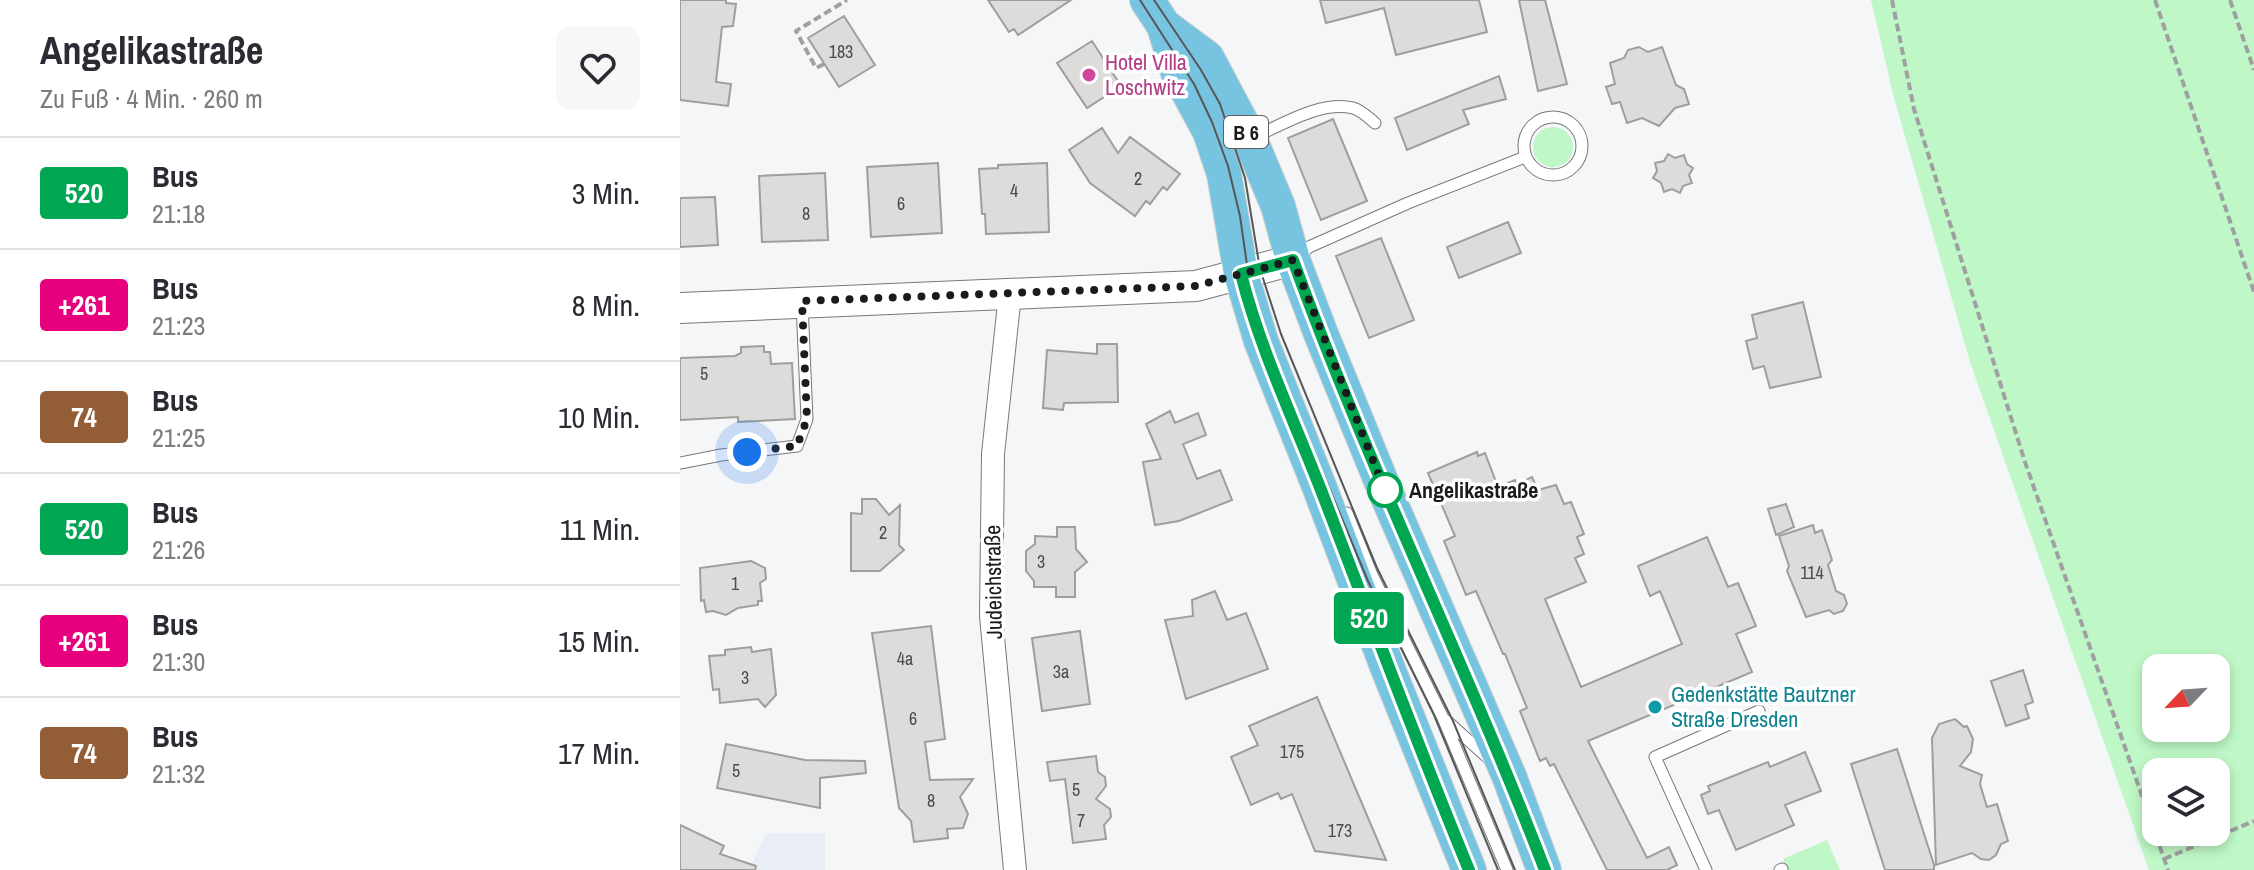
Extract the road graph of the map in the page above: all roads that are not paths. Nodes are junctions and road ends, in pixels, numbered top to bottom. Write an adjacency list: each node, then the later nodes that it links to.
1 (1156, 13): 2 (lane); 4 (main road, B 6); 8 (main road, B 6)
2 (1190, 64)
3 (1375, 123): 4 (lane)
4 (1236, 133): 6 (lane); 7 (main road, B 6)
5 (1525, 157): 5 (lane); 7 (lane)
6 (1237, 172)
7 (1293, 260): 8 (main road); 19 (main road, B 6)
8 (1249, 267): 9 (main road); 12 (lane); 15 (main road, B 6)
9 (1010, 294): 10 (main road); 20 (street, Judeichstraße)
10 (802, 301): 11 (main road); 13 (lane)
11 (680, 308)
12 (1270, 326)
13 (680, 463)
14 (1342, 501): 16 (lane)
15 (1357, 584): 16 (lane); 21 (main road, B 6)
16 (1400, 631): 18 (lane)
17 (1759, 711): 24 (lane)
18 (1443, 718): 19 (lane); 22 (lane)
19 (1509, 776): 23 (main road, B 6)
20 (1015, 870)
21 (1469, 870)
22 (1507, 870)
23 (1544, 870)
24 (1706, 870)

